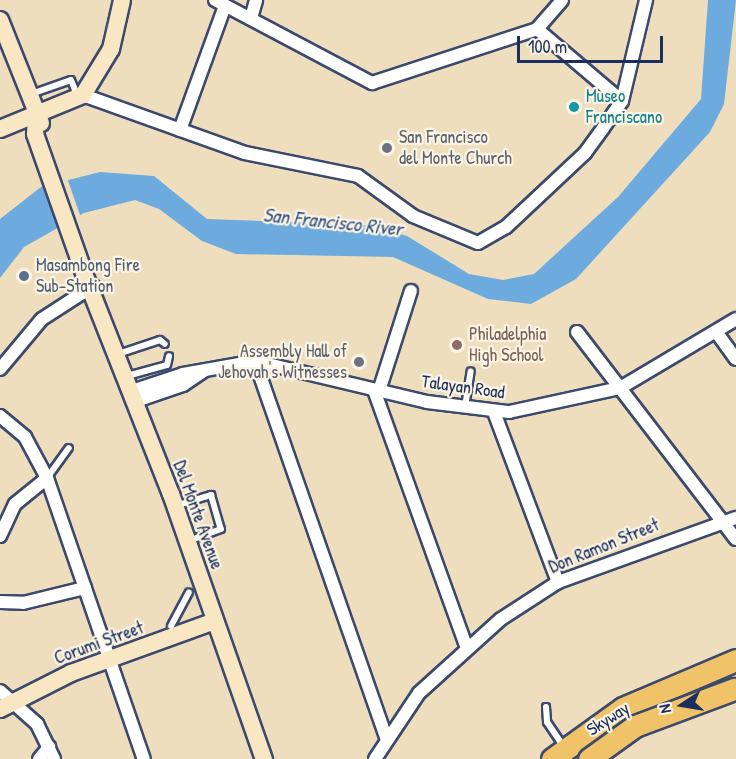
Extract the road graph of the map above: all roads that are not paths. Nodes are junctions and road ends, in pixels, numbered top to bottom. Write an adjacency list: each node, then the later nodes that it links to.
1 (122, 0): 10 (main road)
2 (256, 0): 6 (street)
3 (562, 0): 8 (street)
4 (646, 0): 11 (street)
5 (220, 3): 6 (street); 14 (street)
6 (251, 18): 8 (street)
7 (0, 20): 9 (main road, Del Monte Avenue)
8 (537, 29): 11 (street)
9 (28, 95): 10 (lane); 12 (main road, Del Monte Avenue)
10 (80, 97): 12 (main road); 14 (street)
11 (622, 101): 14 (street)
12 (36, 116): 13 (main road); 15 (main road, Del Monte Avenue)
13 (0, 129)
14 (180, 130)
15 (93, 286): 21 (main road, Del Monte Avenue); 26 (street)
16 (411, 291): 32 (street)
17 (736, 319): 19 (street, Talayan Road)
18 (577, 332): 30 (street)
19 (717, 333): 23 (street); 30 (street, Talayan Road)
20 (165, 344): 21 (lane)
21 (118, 354): 31 (main road, Del Monte Avenue)
22 (169, 356): 25 (lane)
23 (736, 359)
24 (255, 361): 27 (street, Talayan Road); 32 (street, Talayan Road); 56 (street)
25 (158, 368): 29 (lane); 31 (lane)
26 (0, 369)
27 (205, 370): 29 (street, Talayan Road); 31 (street, Talayan Road)
28 (471, 371): 33 (lane)
29 (162, 382): 31 (street, Talayan Road)
30 (620, 388): 34 (street, Talayan Road); 40 (street)
31 (132, 389): 38 (main road, Del Monte Avenue)
32 (376, 390): 33 (street, Talayan Road); 50 (street)
33 (465, 408): 34 (street, Talayan Road)
34 (494, 412): 44 (street)
35 (0, 416): 37 (street)
36 (69, 448): 37 (lane)
37 (47, 478): 41 (street); 45 (street)
38 (175, 506): 43 (main road, Del Monte Avenue); 43 (lane)
39 (736, 518): 40 (street, Don Ramon Street)
40 (723, 522): 42 (street); 44 (street, Don Ramon Street)
41 (0, 536)
42 (736, 539)
43 (187, 541): 48 (main road, Del Monte Avenue)
44 (558, 582): 50 (street, Don Ramon Street)
45 (85, 588): 47 (street); 51 (street)
46 (189, 591): 49 (lane)
47 (0, 602)
48 (215, 621): 51 (main road, Corumi Street); 62 (main road, Del Monte Avenue)
49 (171, 626)
50 (466, 646): 56 (street, Don Ramon Street)
51 (110, 659): 54 (main road, Corumi Street); 61 (street)
52 (736, 660): 58 (highway, Skyway)
53 (735, 689): 64 (highway, Skyway, bridge)
54 (4, 700): 57 (street)
55 (546, 707): 58 (lane)
56 (386, 738): 63 (street, Don Ramon Street)
57 (49, 747): 59 (street); 60 (street)
58 (558, 753)
59 (39, 759)
60 (54, 759)
61 (144, 759)
62 (264, 759)
63 (375, 759)
64 (589, 759)

